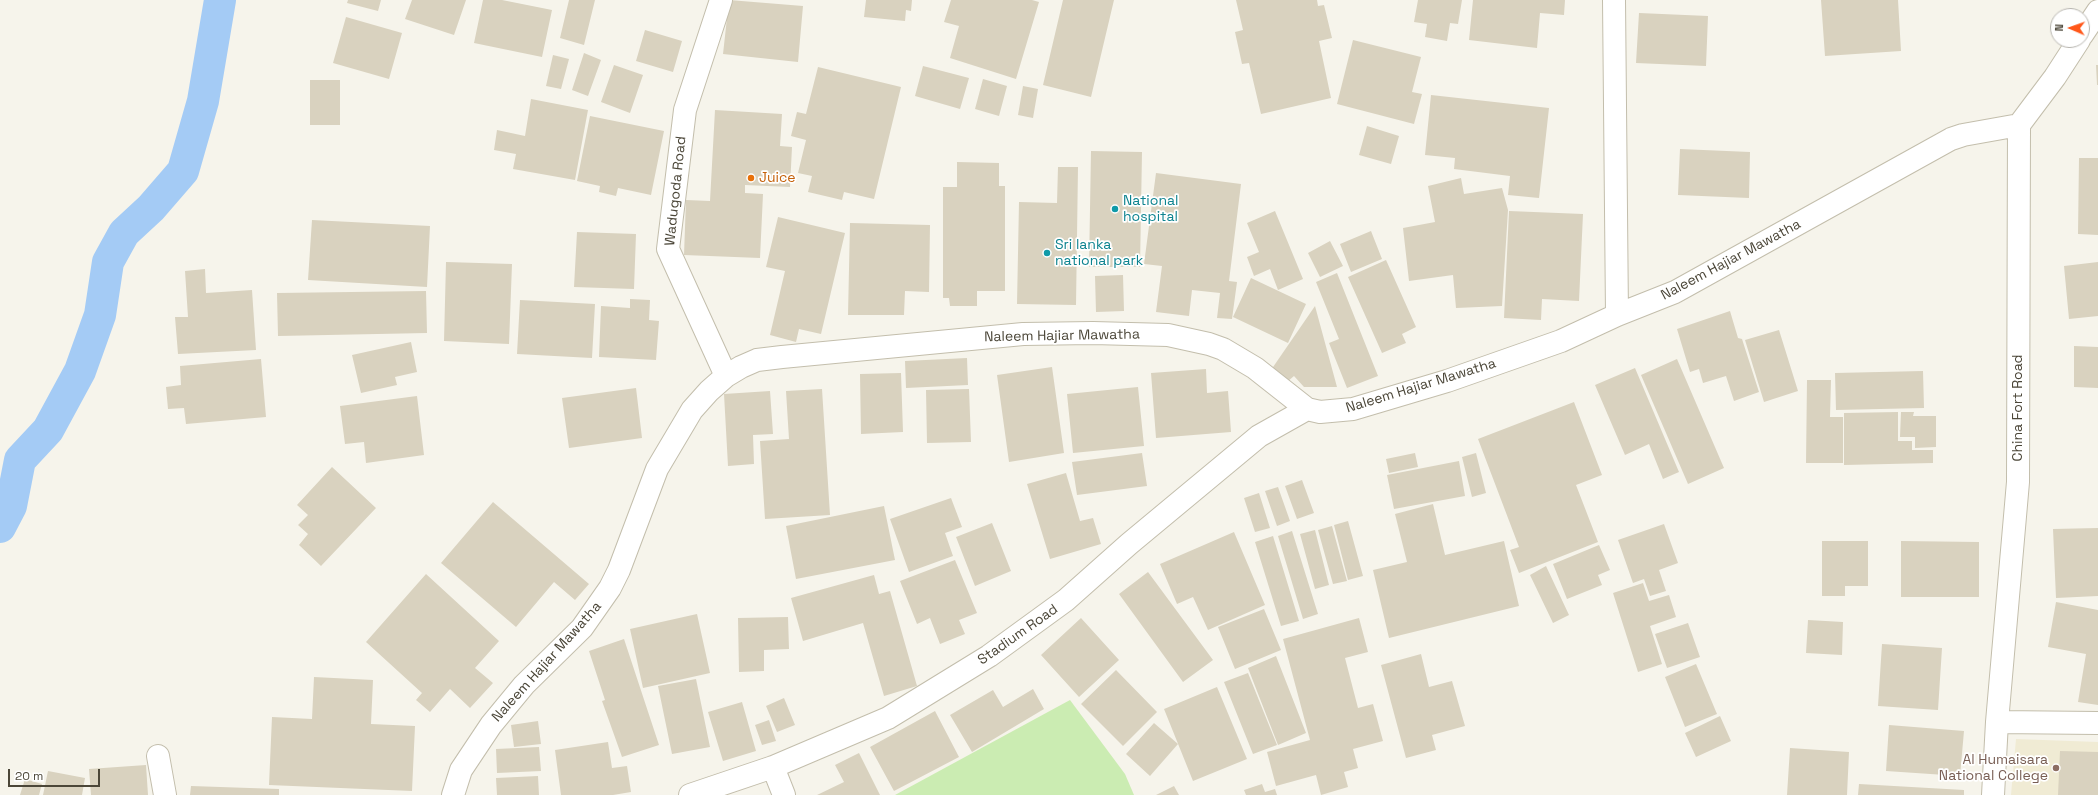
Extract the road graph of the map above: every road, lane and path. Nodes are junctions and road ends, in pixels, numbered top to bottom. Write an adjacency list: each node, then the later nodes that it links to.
1 (721, 0): 8 (street, Wadugoda Road)
2 (1614, 0): 7 (street)
3 (2098, 11): 4 (street)
4 (2090, 23)
5 (2074, 48): 6 (street)
6 (2019, 125): 7 (street, Naleem Hajiar Mawatha); 10 (street, China Fort Road)
7 (1617, 315): 9 (street, Naleem Hajiar Mawatha)
8 (726, 376): 9 (street, Naleem Hajiar Mawatha); 15 (street, Naleem Hajiar Mawatha)
9 (1307, 409): 13 (street, Stadium Road)
10 (1997, 722): 11 (street); 18 (street, China Fort Road)
11 (2098, 723)
12 (158, 756): 14 (street)
13 (773, 767): 16 (street, Stadium Road); 17 (street)
14 (165, 795)
15 (453, 795)
16 (690, 795)
17 (784, 795)
18 (1993, 795)

